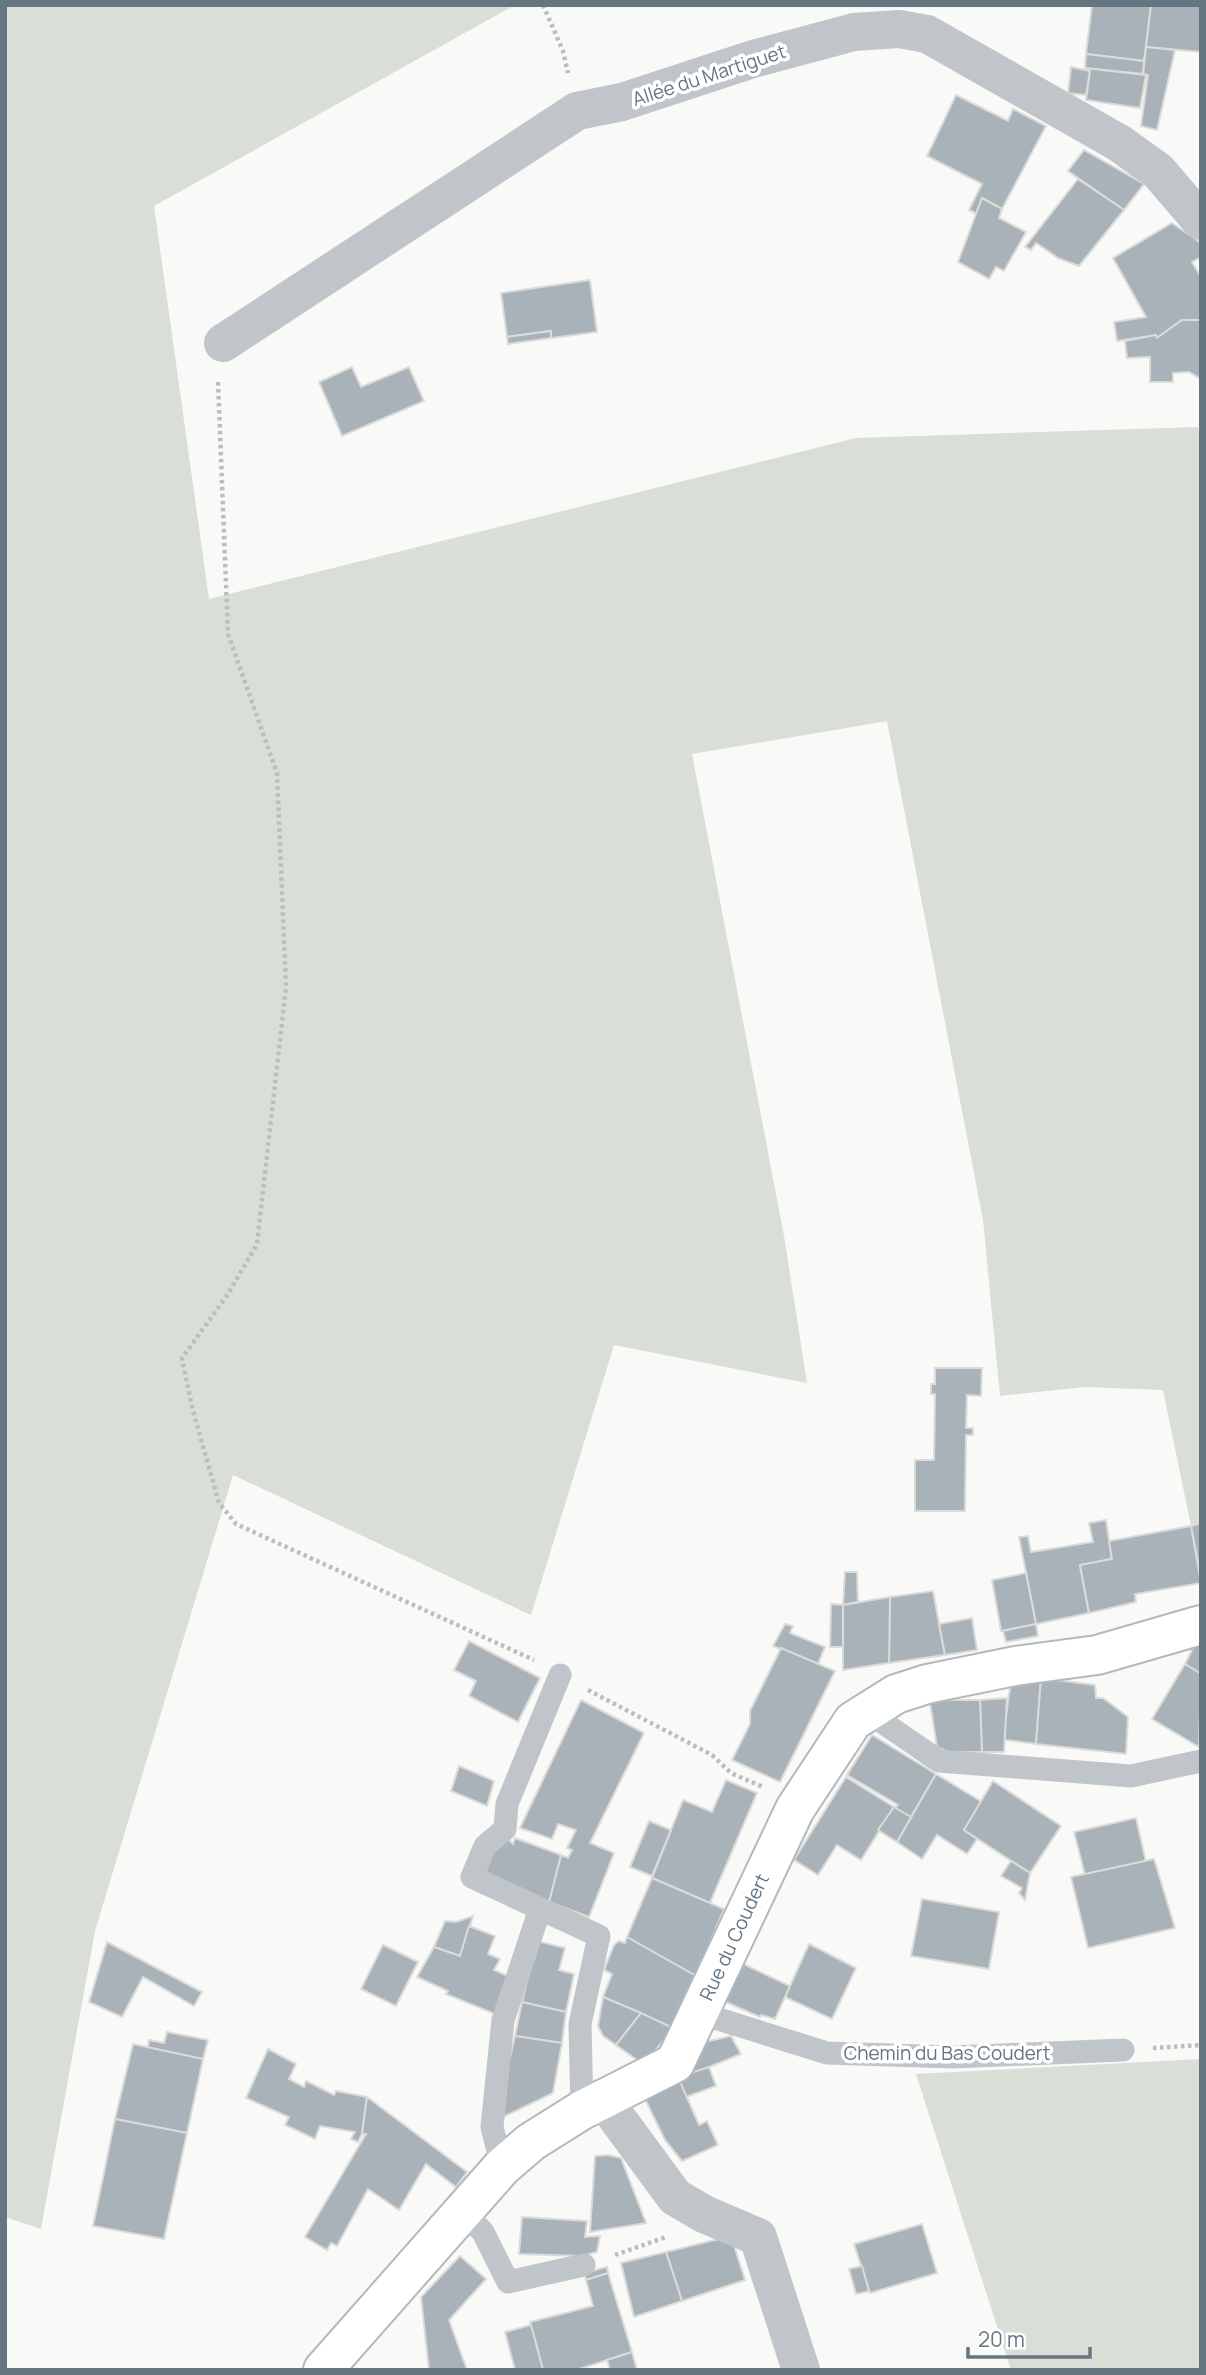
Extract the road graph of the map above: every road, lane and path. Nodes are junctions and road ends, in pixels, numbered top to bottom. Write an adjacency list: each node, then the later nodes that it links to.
1 (542, 5): 2 (path)
2 (577, 111): 3 (street, Allée du Martiguet); 4 (street, Allée du Martiguet)
3 (1201, 221)
4 (223, 343): 6 (path)
5 (1201, 1625): 7 (street, Rue du Coudert)
6 (560, 1675): 9 (path); 10 (lane)
7 (869, 1713): 8 (lane); 9 (street, Rue du Coudert)
8 (1201, 1761)
9 (799, 1803): 11 (street, Rue du Coudert)
10 (541, 1909): 14 (lane); 15 (lane)
11 (699, 2013): 13 (lane, Chemin du Bas Coudert); 14 (street, Rue du Coudert)
12 (1201, 2045): 13 (path)
13 (1123, 2050)
14 (592, 2104): 15 (street, Rue du Coudert); 20 (street)
15 (502, 2167): 16 (street, Rue du Coudert)
16 (463, 2212): 18 (lane); 19 (street, Rue du Coudert)
17 (662, 2240): 18 (path)
18 (584, 2265)
19 (323, 2370)
20 (801, 2370)

